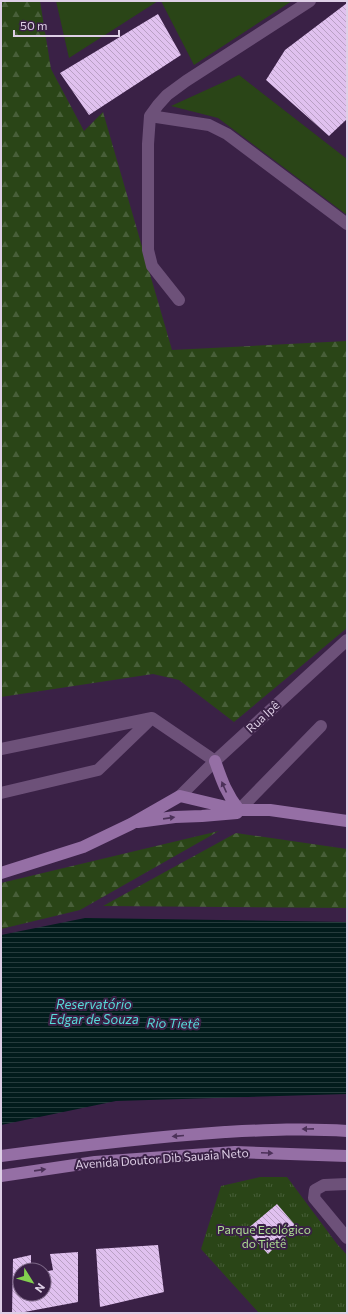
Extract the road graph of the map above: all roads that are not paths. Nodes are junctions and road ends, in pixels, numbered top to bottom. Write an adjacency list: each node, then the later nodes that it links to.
1 (310, 1): 2 (street)
2 (150, 116): 3 (street); 4 (street)
3 (347, 224)
4 (178, 300)
5 (347, 640): 9 (street, Rua Ipê)
6 (152, 718): 8 (street); 9 (street); 10 (street)
7 (321, 726): 12 (street)
8 (1, 748)
9 (215, 761): 11 (street, Rua Ipê); 12 (main road, one-way to 9)
10 (1, 793)
11 (180, 796): 12 (main road); 15 (main road)
12 (239, 810): 13 (main road)
13 (270, 810): 14 (main road); 15 (main road, one-way to 13)
14 (347, 821)
15 (131, 824): 16 (main road)
16 (1, 873)
17 (347, 1131): 18 (main road, Avenida Doutor Dib Sauaia Neto, one-way to 18)
18 (1, 1156)
19 (347, 1156): 20 (main road, Avenida Doutor Dib Sauaia Neto, one-way to 19)
20 (1, 1176)
21 (347, 1184): 22 (street)
22 (342, 1227): 23 (street)
23 (347, 1238)

